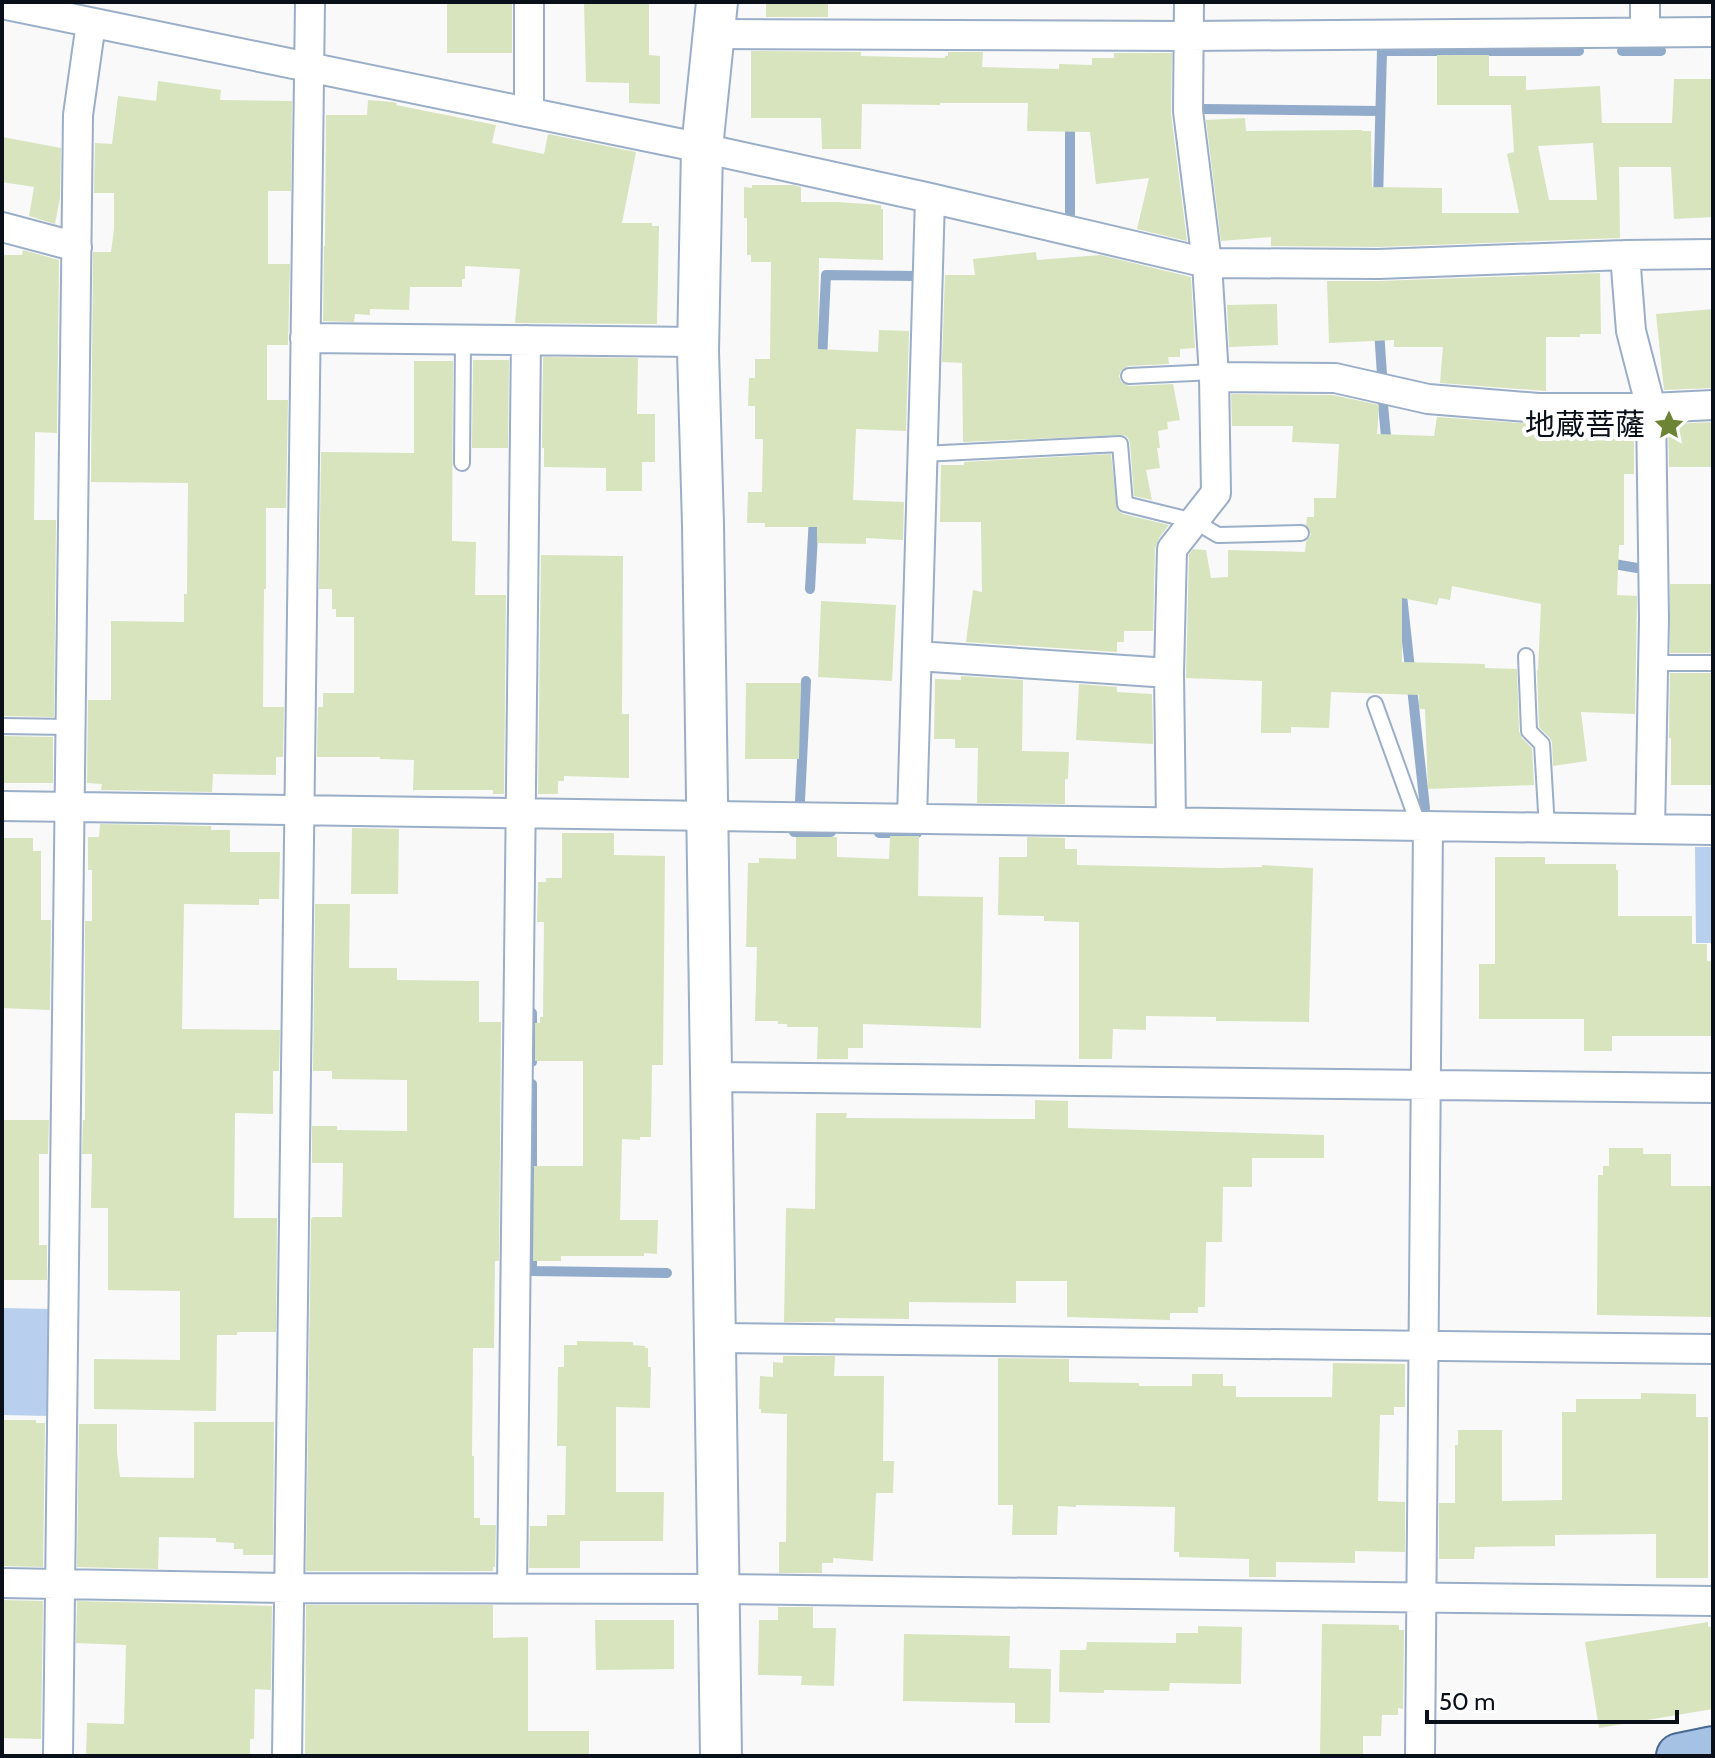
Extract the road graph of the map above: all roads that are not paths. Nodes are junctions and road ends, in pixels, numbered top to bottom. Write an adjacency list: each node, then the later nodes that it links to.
1 (310, 2): 11 (street)
2 (529, 2): 12 (street)
3 (1189, 2): 10 (street)
4 (1645, 2): 8 (street)
5 (2, 4): 7 (street)
6 (715, 18): 10 (street); 13 (street)
7 (91, 23): 11 (street); 16 (street)
8 (1645, 31): 9 (street); 10 (street)
9 (1713, 32)
10 (1189, 36): 19 (street)
11 (310, 67): 12 (street); 20 (street)
12 (529, 112): 13 (street)
13 (702, 148): 14 (street); 23 (street)
14 (930, 198): 19 (street); 28 (street)
15 (2, 227): 16 (street)
16 (77, 247): 39 (street)
17 (1713, 254): 18 (street)
18 (1625, 255): 19 (street); 27 (street)
19 (1207, 263): 24 (street)
20 (305, 338): 21 (street); 42 (street)
21 (463, 339): 22 (street); 29 (lane)
22 (526, 340): 23 (street); 43 (street)
23 (698, 342): 44 (street)
24 (1214, 374): 25 (lane); 27 (street); 30 (street)
25 (1129, 376)
26 (1713, 405): 27 (street)
27 (1651, 408): 34 (street)
28 (922, 454): 30 (lane); 32 (street)
29 (462, 463)
30 (1194, 521): 31 (lane); 36 (street)
31 (1301, 533)
32 (917, 656): 36 (street); 45 (street)
33 (1526, 656): 48 (lane)
34 (1653, 663): 35 (lane); 49 (street)
35 (1713, 663)
36 (1169, 673): 46 (street)
37 (1375, 704): 47 (lane)
38 (2, 726): 39 (lane)
39 (71, 727): 41 (street)
40 (2, 806): 41 (street)
41 (70, 807): 42 (street); 58 (street)
42 (299, 810): 43 (street); 59 (street)
43 (520, 813): 44 (street); 60 (street)
44 (708, 816): 45 (street); 51 (street)
45 (912, 818): 46 (street)
46 (1171, 822): 47 (street)
47 (1424, 826): 48 (street); 52 (street)
48 (1547, 828): 49 (street)
49 (1650, 829): 50 (street)
50 (1713, 830)
51 (711, 1077): 52 (street); 54 (street)
52 (1426, 1085): 53 (street); 55 (street)
53 (1713, 1088)
54 (715, 1338): 55 (street); 61 (street)
55 (1424, 1346): 56 (street); 62 (street)
56 (1713, 1349)
57 (2, 1583): 58 (street)
58 (60, 1584): 59 (street); 65 (street)
59 (289, 1588): 60 (street); 66 (street)
60 (512, 1588): 61 (street)
61 (717, 1589): 62 (street); 67 (street)
62 (1422, 1598): 63 (street); 68 (street)
63 (1713, 1601)
64 (1713, 1749): 69 (main road)
65 (58, 1756)
66 (287, 1756)
67 (721, 1756)
68 (1420, 1756)
69 (1679, 1756)

